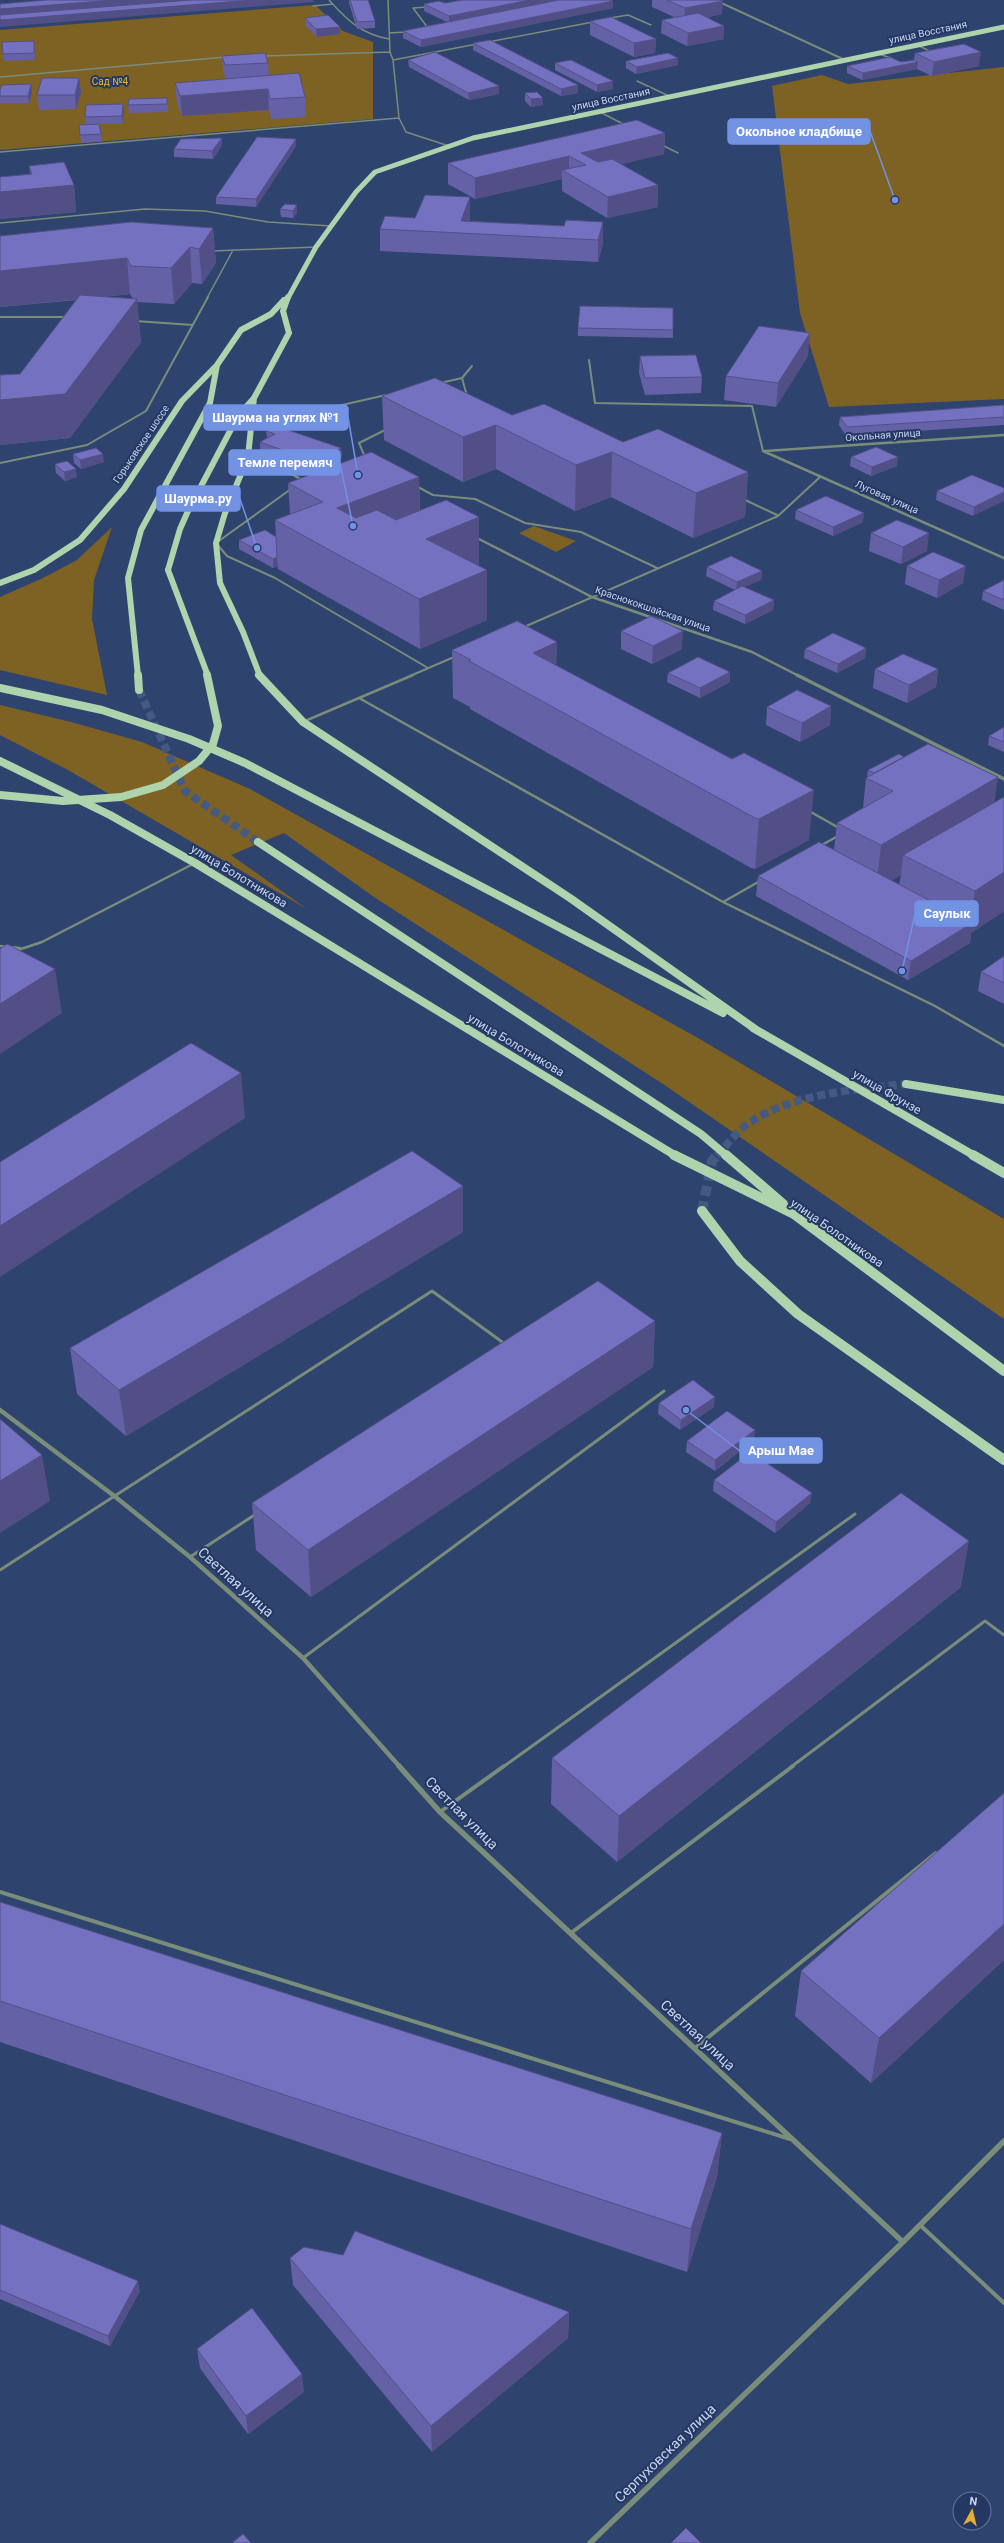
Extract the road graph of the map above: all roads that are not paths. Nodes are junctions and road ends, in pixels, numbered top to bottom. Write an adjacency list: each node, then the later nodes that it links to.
1 (329, 0): 4 (lane)
2 (388, 0): 13 (lane)
3 (715, 0): 22 (street)
4 (333, 4): 5 (lane); 14 (lane)
5 (313, 6)
6 (429, 6): 11 (lane)
7 (606, 19): 9 (lane)
8 (598, 20): 21 (lane)
9 (651, 25)
10 (1004, 27): 15 (main road, улица Восстания)
11 (423, 30)
12 (412, 32): 13 (lane)
13 (389, 33): 14 (lane)
14 (389, 38): 16 (lane)
15 (917, 45): 17 (main road, улица Восстания); 18 (lane)
16 (390, 52): 19 (lane); 21 (lane)
17 (878, 53): 22 (main road, улица Восстания); 23 (lane)
18 (934, 53)
19 (259, 56)
20 (228, 57): 24 (lane)
21 (393, 60): 28 (lane)
22 (845, 60): 26 (main road, улица Восстания)
23 (898, 61)
24 (0, 77)
25 (637, 81): 26 (lane)
26 (670, 96): 27 (main road, улица Восстания)
27 (599, 111): 29 (lane); 31 (main road, улица Восстания)
28 (399, 118): 31 (lane); 32 (lane)
29 (630, 127)
30 (657, 142): 33 (lane)
31 (449, 146): 35 (main road, улица Восстания)
32 (0, 152)
33 (678, 153)
34 (0, 223): 35 (lane)
35 (331, 226): 36 (main road, улица Восстания)
36 (316, 247): 38 (lane); 39 (main road, улица Восстания)
37 (210, 251): 38 (lane)
38 (232, 252): 43 (lane)
39 (288, 297): 45 (main road, улица Восстания); 50 (main road, улица Восстания)
40 (0, 317): 41 (lane)
41 (70, 317)
42 (131, 321): 43 (lane)
43 (193, 325): 58 (lane)
44 (589, 360): 55 (lane)
45 (217, 365): 69 (main road, Горьковское шоссе); 75 (main road)
46 (472, 366): 47 (lane)
47 (462, 378): 48 (lane); 51 (lane)
48 (438, 384)
49 (392, 394): 52 (lane)
50 (254, 398): 52 (main road, улица Восстания); 80 (main road, bridge)
51 (468, 401)
52 (251, 422): 56 (main road, улица Восстания)
53 (393, 426): 57 (lane)
54 (1004, 435): 55 (street, Окольная улица)
55 (763, 451): 59 (street, Луговая улица)
56 (248, 457): 60 (street); 66 (main road, улица Восстания)
57 (367, 460)
58 (0, 462)
59 (820, 477): 64 (lane); 67 (street, Луговая улица)
60 (302, 481): 61 (street); 66 (lane)
61 (310, 482)
62 (413, 485): 68 (lane)
63 (737, 497): 64 (lane)
64 (778, 516): 68 (lane)
65 (470, 534): 70 (street, Краснококшайская улица)
66 (216, 543): 73 (lane); 77 (main road)
67 (1004, 558)
68 (657, 568): 70 (lane)
69 (0, 583)
70 (592, 597): 71 (lane); 79 (street, Краснококшайская улица)
71 (522, 628)
72 (458, 656): 73 (lane)
73 (428, 668): 76 (lane)
74 (0, 688): 92 (main road)
75 (139, 690)
76 (359, 698): 77 (lane); 88 (lane)
77 (304, 722): 92 (main road)
78 (0, 761): 86 (main road, улица Болотникова)
79 (1004, 779)
80 (0, 795)
81 (805, 809): 82 (lane)
82 (846, 832)
83 (839, 835): 85 (lane)
84 (258, 842): 98 (main road)
85 (819, 847)
86 (195, 863): 90 (lane); 98 (main road, улица Болотникова)
87 (766, 878): 88 (lane)
88 (723, 902): 93 (lane)
89 (0, 946): 90 (lane)
90 (20, 948): 91 (lane)
91 (10, 954)
92 (758, 1031): 96 (main road, улица Фрунзе)
93 (1004, 1046)
94 (906, 1084): 95 (main road)
95 (1004, 1100)
96 (1004, 1173)
97 (702, 1211): 103 (main road)
98 (794, 1214): 100 (main road, улица Болотникова)
99 (503, 1351): 104 (lane)
100 (1004, 1371)
101 (664, 1391): 110 (lane)
102 (0, 1410): 104 (street, Светлая улица)
103 (1004, 1460)
104 (113, 1495): 107 (street, Светлая улица); 108 (lane)
105 (264, 1509): 107 (lane)
106 (855, 1514): 111 (lane)
107 (190, 1557): 110 (street, Светлая улица)
108 (0, 1570)
109 (1004, 1635): 114 (lane)
110 (303, 1658): 111 (street, Светлая улица)
111 (440, 1812): 114 (street, Светлая улица)
112 (942, 1848): 115 (lane)
113 (0, 1892): 116 (lane)
114 (571, 1934): 115 (street, Светлая улица)
115 (695, 2048): 116 (street, Светлая улица)
116 (794, 2140): 119 (street, Светлая улица)
117 (1004, 2141): 118 (street, Серпуховская улица)
118 (920, 2225): 119 (street, Серпуховская улица); 120 (lane)
119 (903, 2242): 121 (street, Серпуховская улица)
120 (1004, 2303)
121 (590, 2543)

